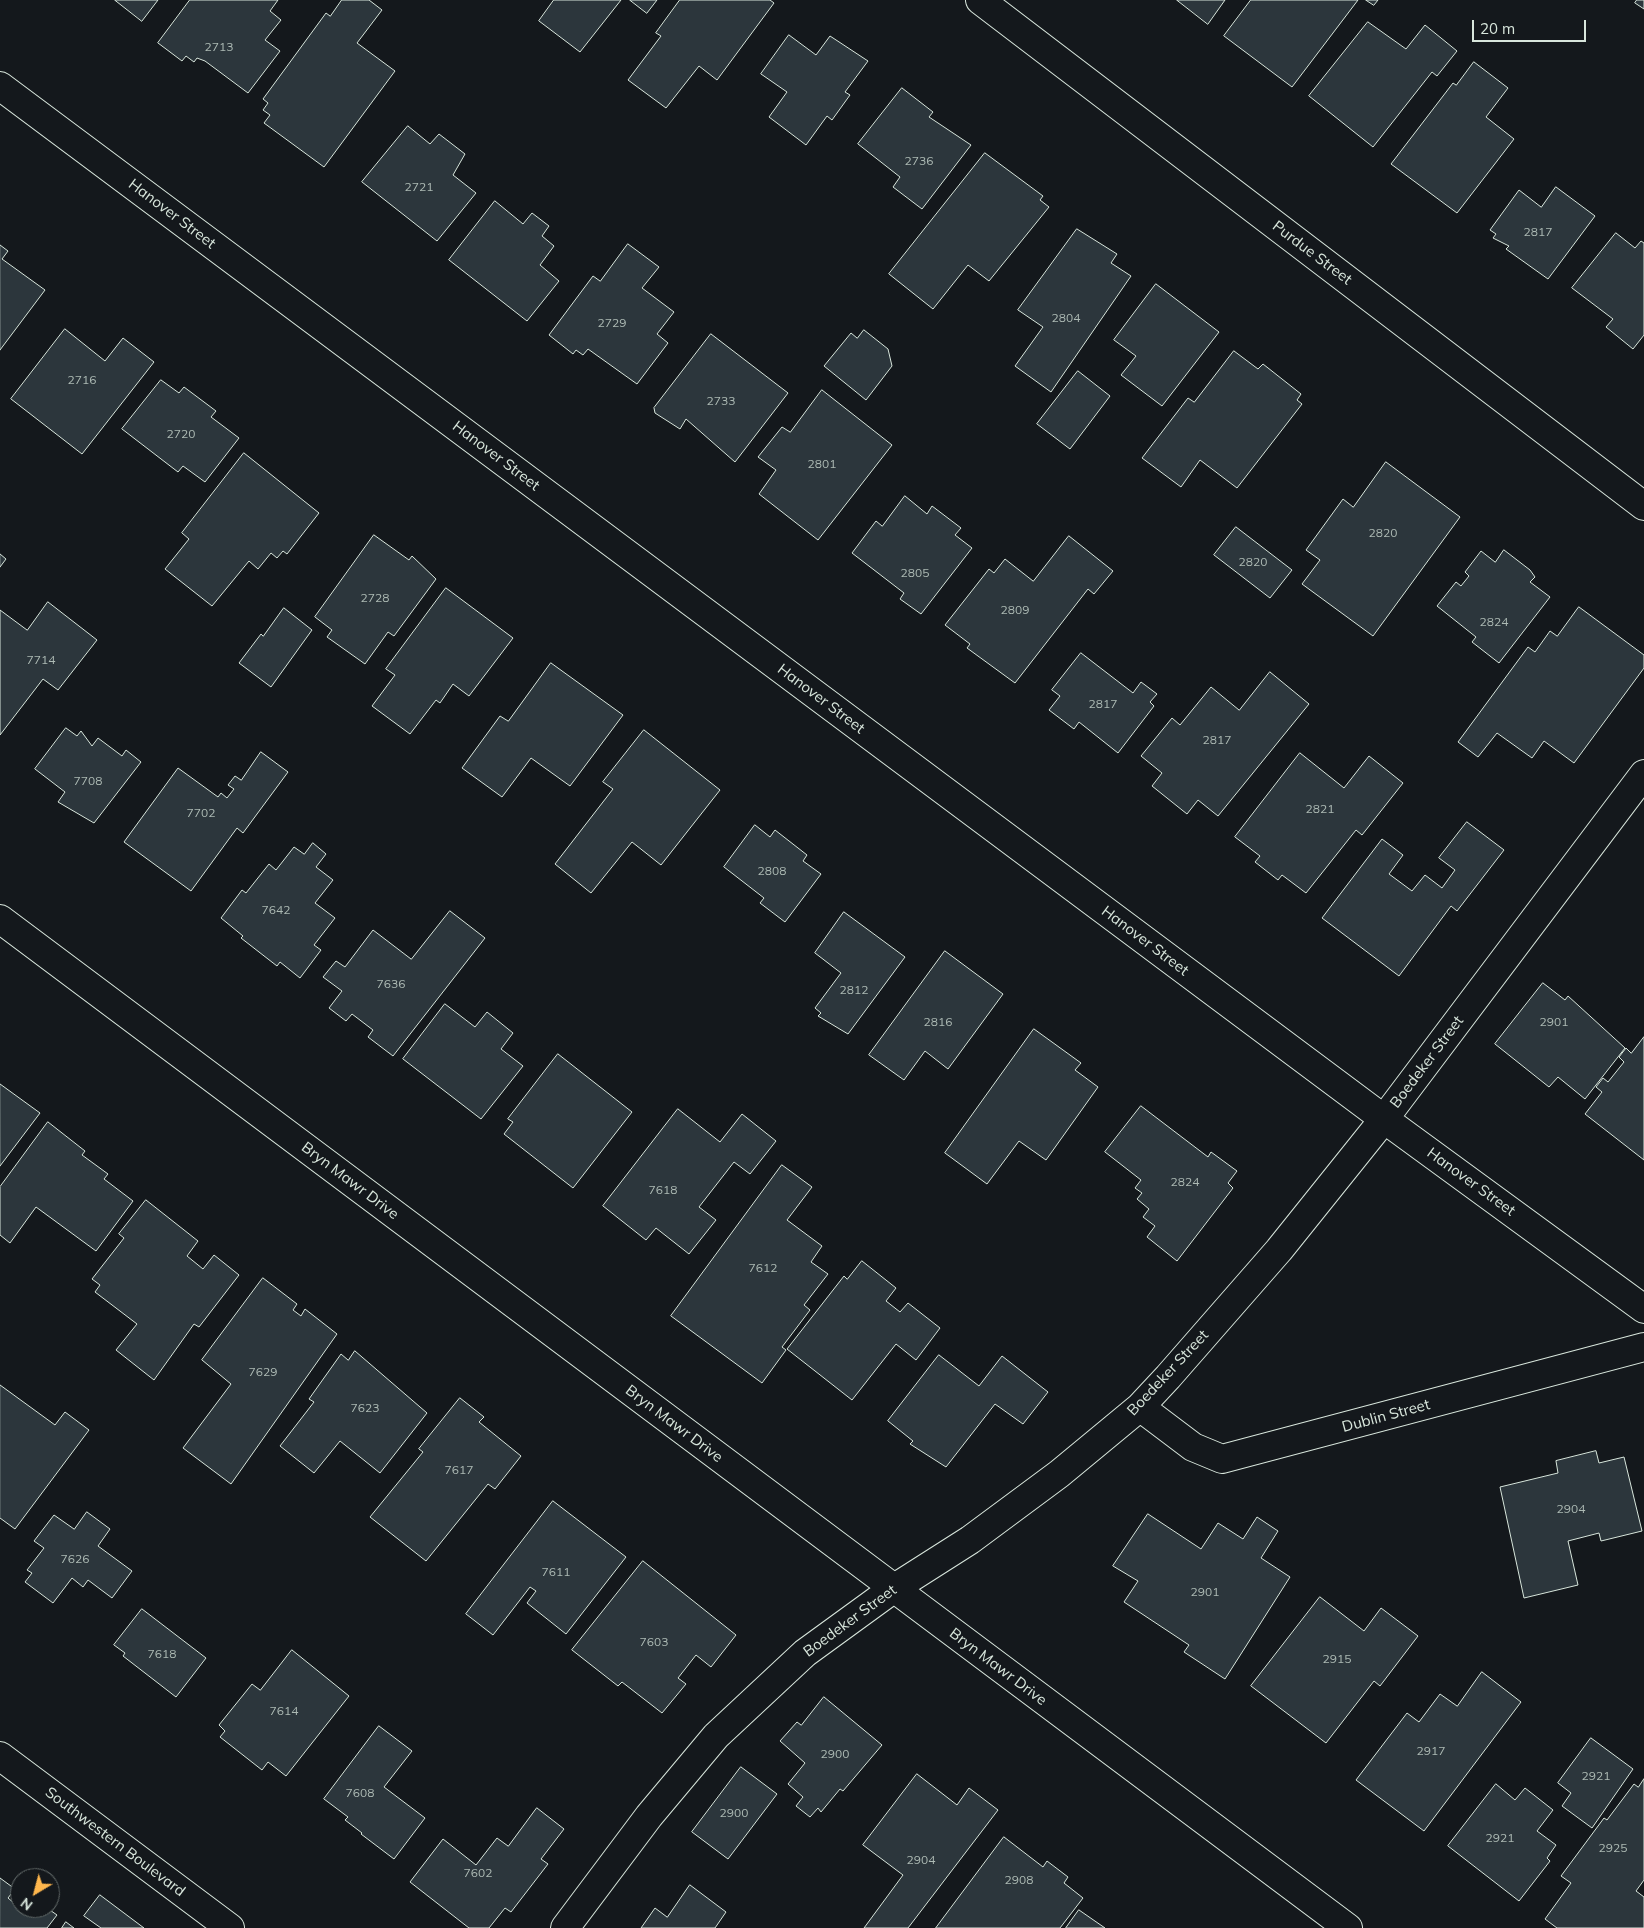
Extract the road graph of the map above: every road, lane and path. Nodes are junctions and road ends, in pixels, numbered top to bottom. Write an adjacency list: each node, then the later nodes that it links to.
1 (980, 0): 3 (street, Purdue Street)
2 (0, 86): 6 (street, Hanover Street)
3 (1644, 506)
4 (1644, 774): 6 (street, Boedeker Street)
5 (0, 919): 10 (street, Bryn Mawr Drive)
6 (1384, 1119): 7 (street, Hanover Street); 9 (street, Boedeker Street)
7 (1644, 1309)
8 (1644, 1347): 9 (street, Dublin Street)
9 (1140, 1406): 10 (street, Boedeker Street)
10 (893, 1588): 13 (street, Boedeker Street); 14 (street, Bryn Mawr Drive)
11 (0, 1756): 12 (street, Southwestern Boulevard)
12 (230, 1928)
13 (564, 1928)
14 (1348, 1928)

